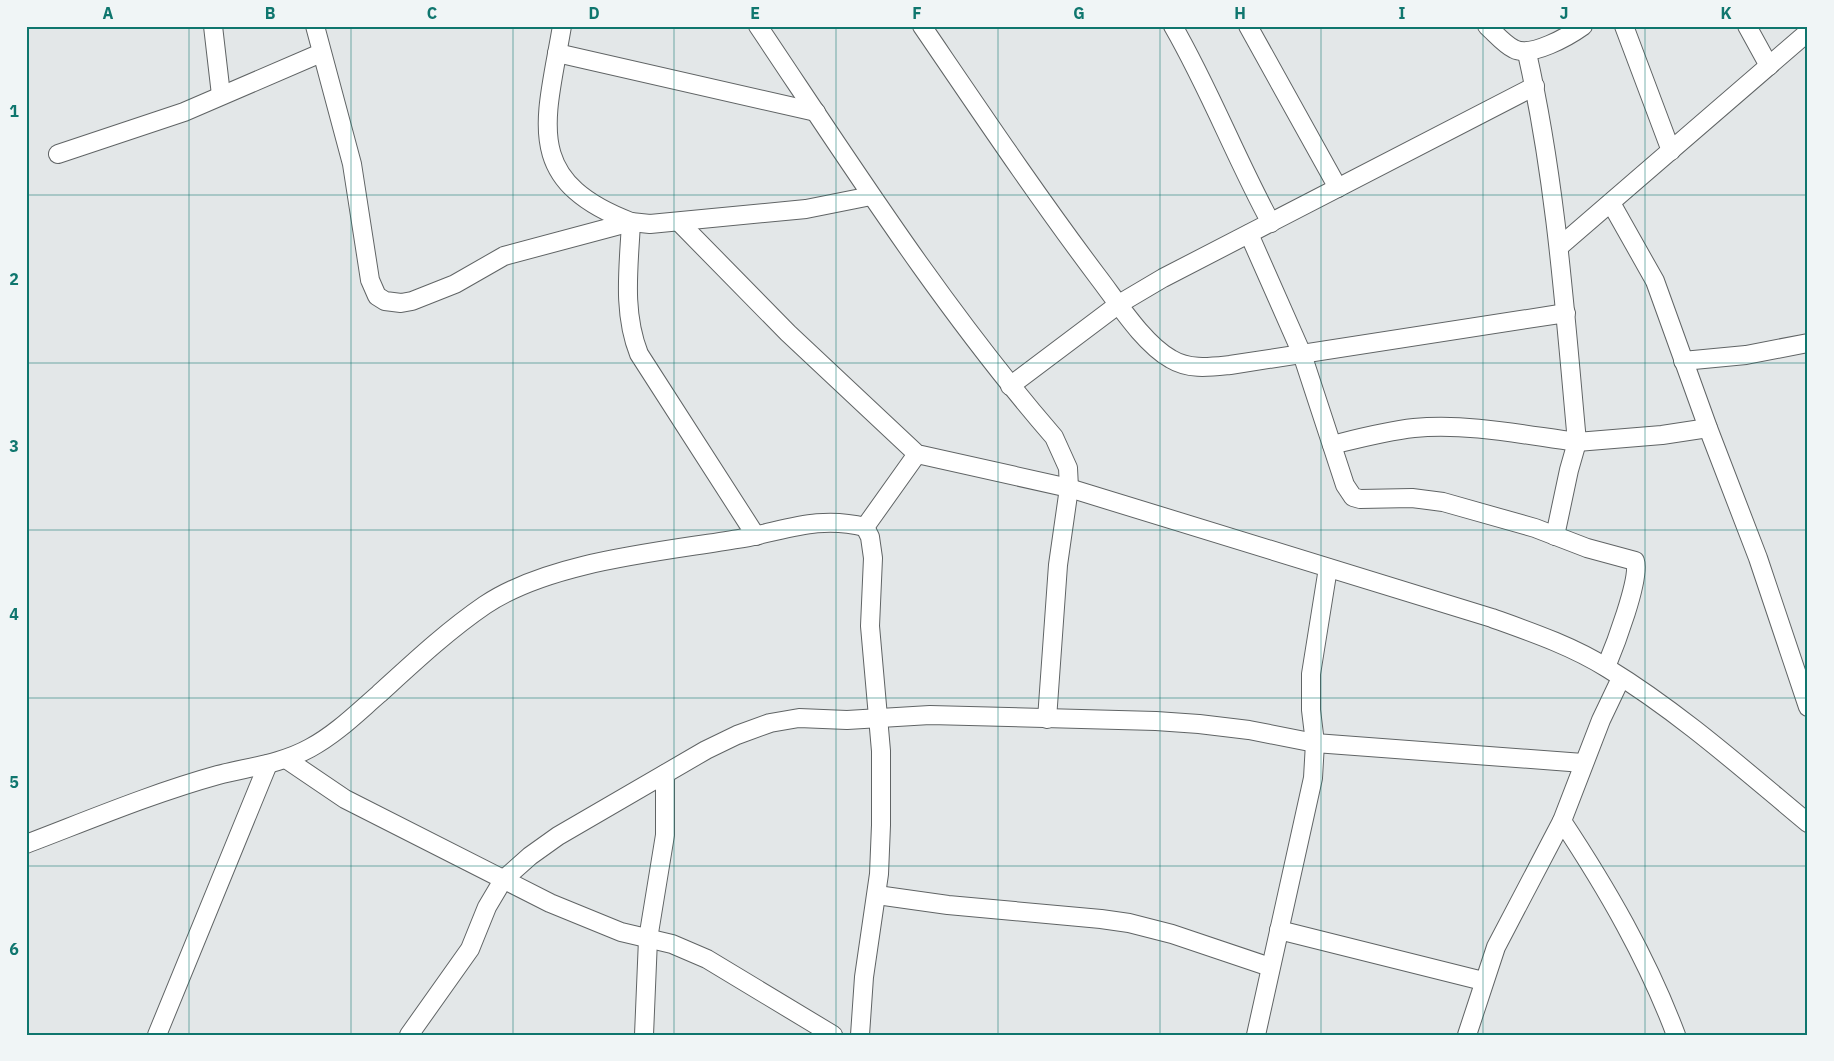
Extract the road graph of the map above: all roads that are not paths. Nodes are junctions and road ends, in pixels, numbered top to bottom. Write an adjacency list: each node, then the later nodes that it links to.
1 (213, 26): 18 (street)
2 (315, 26): 13 (street)
3 (562, 26): 15 (street)
4 (758, 26): 19 (street)
5 (922, 26): 30 (street)
6 (1173, 26): 27 (street)
7 (1248, 26): 22 (street)
8 (1487, 26): 14 (street)
9 (1583, 26): 14 (street)
10 (1624, 26): 20 (street)
11 (1747, 26): 16 (street)
12 (1808, 32): 16 (street)
13 (321, 52): 18 (street); 25 (street)
14 (1527, 52): 17 (street)
15 (557, 53): 19 (street); 25 (street)
16 (1769, 66): 20 (street)
17 (1535, 86): 22 (street); 29 (street)
18 (221, 95): 21 (street)
19 (816, 112): 23 (street)
20 (1672, 151): 24 (street)
21 (58, 154)
22 (1338, 188): 27 (street)
23 (871, 196): 26 (street); 35 (street)
24 (1611, 203): 29 (street); 34 (street)
25 (631, 222): 26 (street); 42 (street)
26 (679, 222): 39 (street)
27 (1271, 223): 28 (street)
28 (1249, 234): 30 (street); 33 (street)
29 (1559, 247): 31 (street)
30 (1119, 304): 33 (street); 35 (street)
31 (1566, 313): 33 (street); 37 (street)
32 (1808, 343): 34 (street)
33 (1302, 354): 38 (street)
34 (1684, 361): 36 (street)
35 (1010, 386): 40 (street)
36 (1708, 428): 37 (street); 47 (street)
37 (1577, 442): 38 (street); 43 (street)
38 (1332, 445): 43 (street)
39 (917, 454): 40 (street); 41 (street)
40 (1069, 488): 44 (street); 49 (street)
41 (865, 527): 42 (street); 48 (street)
42 (756, 536): 51 (street)
43 (1555, 536): 45 (street)
44 (1328, 568): 45 (street); 50 (street)
45 (1606, 667): 46 (street)
46 (1622, 678): 52 (street); 56 (street)
47 (1808, 707)
48 (878, 719): 49 (street); 54 (street); 59 (street)
49 (1047, 719): 50 (street)
50 (1315, 743): 52 (street); 60 (street)
51 (286, 759): 53 (street); 58 (street)
52 (1583, 763): 55 (street)
53 (268, 764): 57 (street); 64 (street)
54 (665, 774): 58 (street); 61 (street)
55 (1562, 821): 63 (street); 71 (street)
56 (1808, 823)
57 (26, 844)
58 (503, 880): 61 (street); 65 (street)
59 (877, 895): 62 (street); 68 (street)
60 (1279, 930): 62 (street); 63 (street)
61 (648, 939): 66 (street); 67 (street)
62 (1270, 967): 69 (street)
63 (1483, 981): 70 (street)
64 (157, 1035)
65 (409, 1035)
66 (644, 1035)
67 (833, 1035)
68 (860, 1035)
69 (1256, 1035)
70 (1467, 1035)
71 (1676, 1035)

